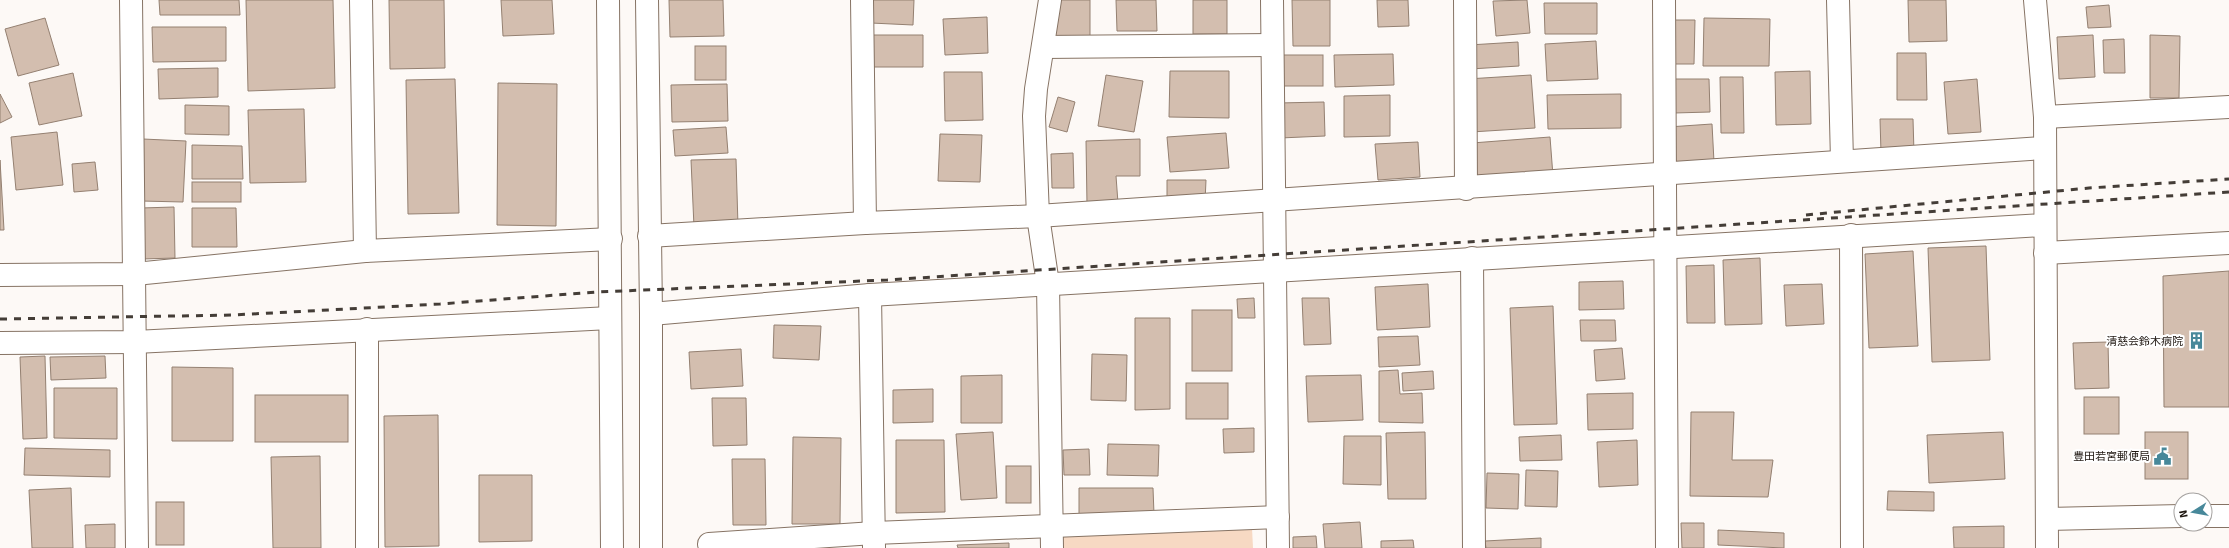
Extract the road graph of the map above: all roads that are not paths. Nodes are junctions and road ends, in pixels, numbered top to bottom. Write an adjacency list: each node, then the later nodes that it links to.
1 (131, 0): 33 (street)
2 (361, 0): 29 (street)
3 (608, 0): 26 (street)
4 (647, 0): 25 (street)
5 (862, 0): 22 (street)
6 (1050, 0): 13 (street)
7 (1272, 0): 12 (street)
8 (1465, 0): 19 (street)
9 (1664, 0): 18 (street)
10 (1838, 0): 17 (street)
11 (2035, 0): 15 (street)
12 (1272, 45): 13 (street); 20 (street)
13 (1043, 47): 21 (street)
14 (2229, 107): 15 (street)
15 (2044, 117): 16 (street)
16 (2043, 148): 17 (street); 23 (street)
17 (1842, 161): 18 (street)
18 (1665, 175): 19 (street); 28 (street)
19 (1466, 189): 20 (street)
20 (1273, 200): 21 (street); 32 (street)
21 (1038, 216): 22 (street); 35 (street)
22 (865, 223): 25 (street)
23 (2044, 225): 24 (street); 30 (street)
24 (1852, 235): 28 (street); 58 (street)
25 (649, 236): 37 (street)
26 (611, 239): 29 (street); 38 (street)
27 (2229, 243): 30 (street)
28 (1664, 248): 31 (street); 57 (street)
29 (365, 251): 33 (street)
30 (2045, 253): 46 (street)
31 (1472, 258): 32 (street); 56 (street)
32 (1276, 270): 35 (street); 42 (street)
33 (135, 274): 34 (street); 40 (street)
34 (0, 275)
35 (1048, 284): 36 (street); 47 (street)
36 (870, 295): 37 (street); 48 (street)
37 (651, 314): 53 (street)
38 (610, 318): 39 (street); 52 (street)
39 (367, 329): 40 (street); 51 (street)
40 (135, 342): 41 (street); 50 (street)
41 (0, 343)
42 (1278, 516): 47 (street); 55 (street)
43 (2173, 516): 46 (street)
44 (2213, 516): 45 (street)
45 (2229, 516)
46 (2047, 519): 59 (street)
47 (1052, 525): 48 (street); 54 (street)
48 (874, 541): 49 (street)
49 (709, 544)
50 (137, 548)
51 (367, 548)
52 (612, 548)
53 (651, 548)
54 (1052, 548)
55 (1278, 548)
56 (1474, 548)
57 (1667, 548)
58 (1852, 548)
59 (2047, 548)

